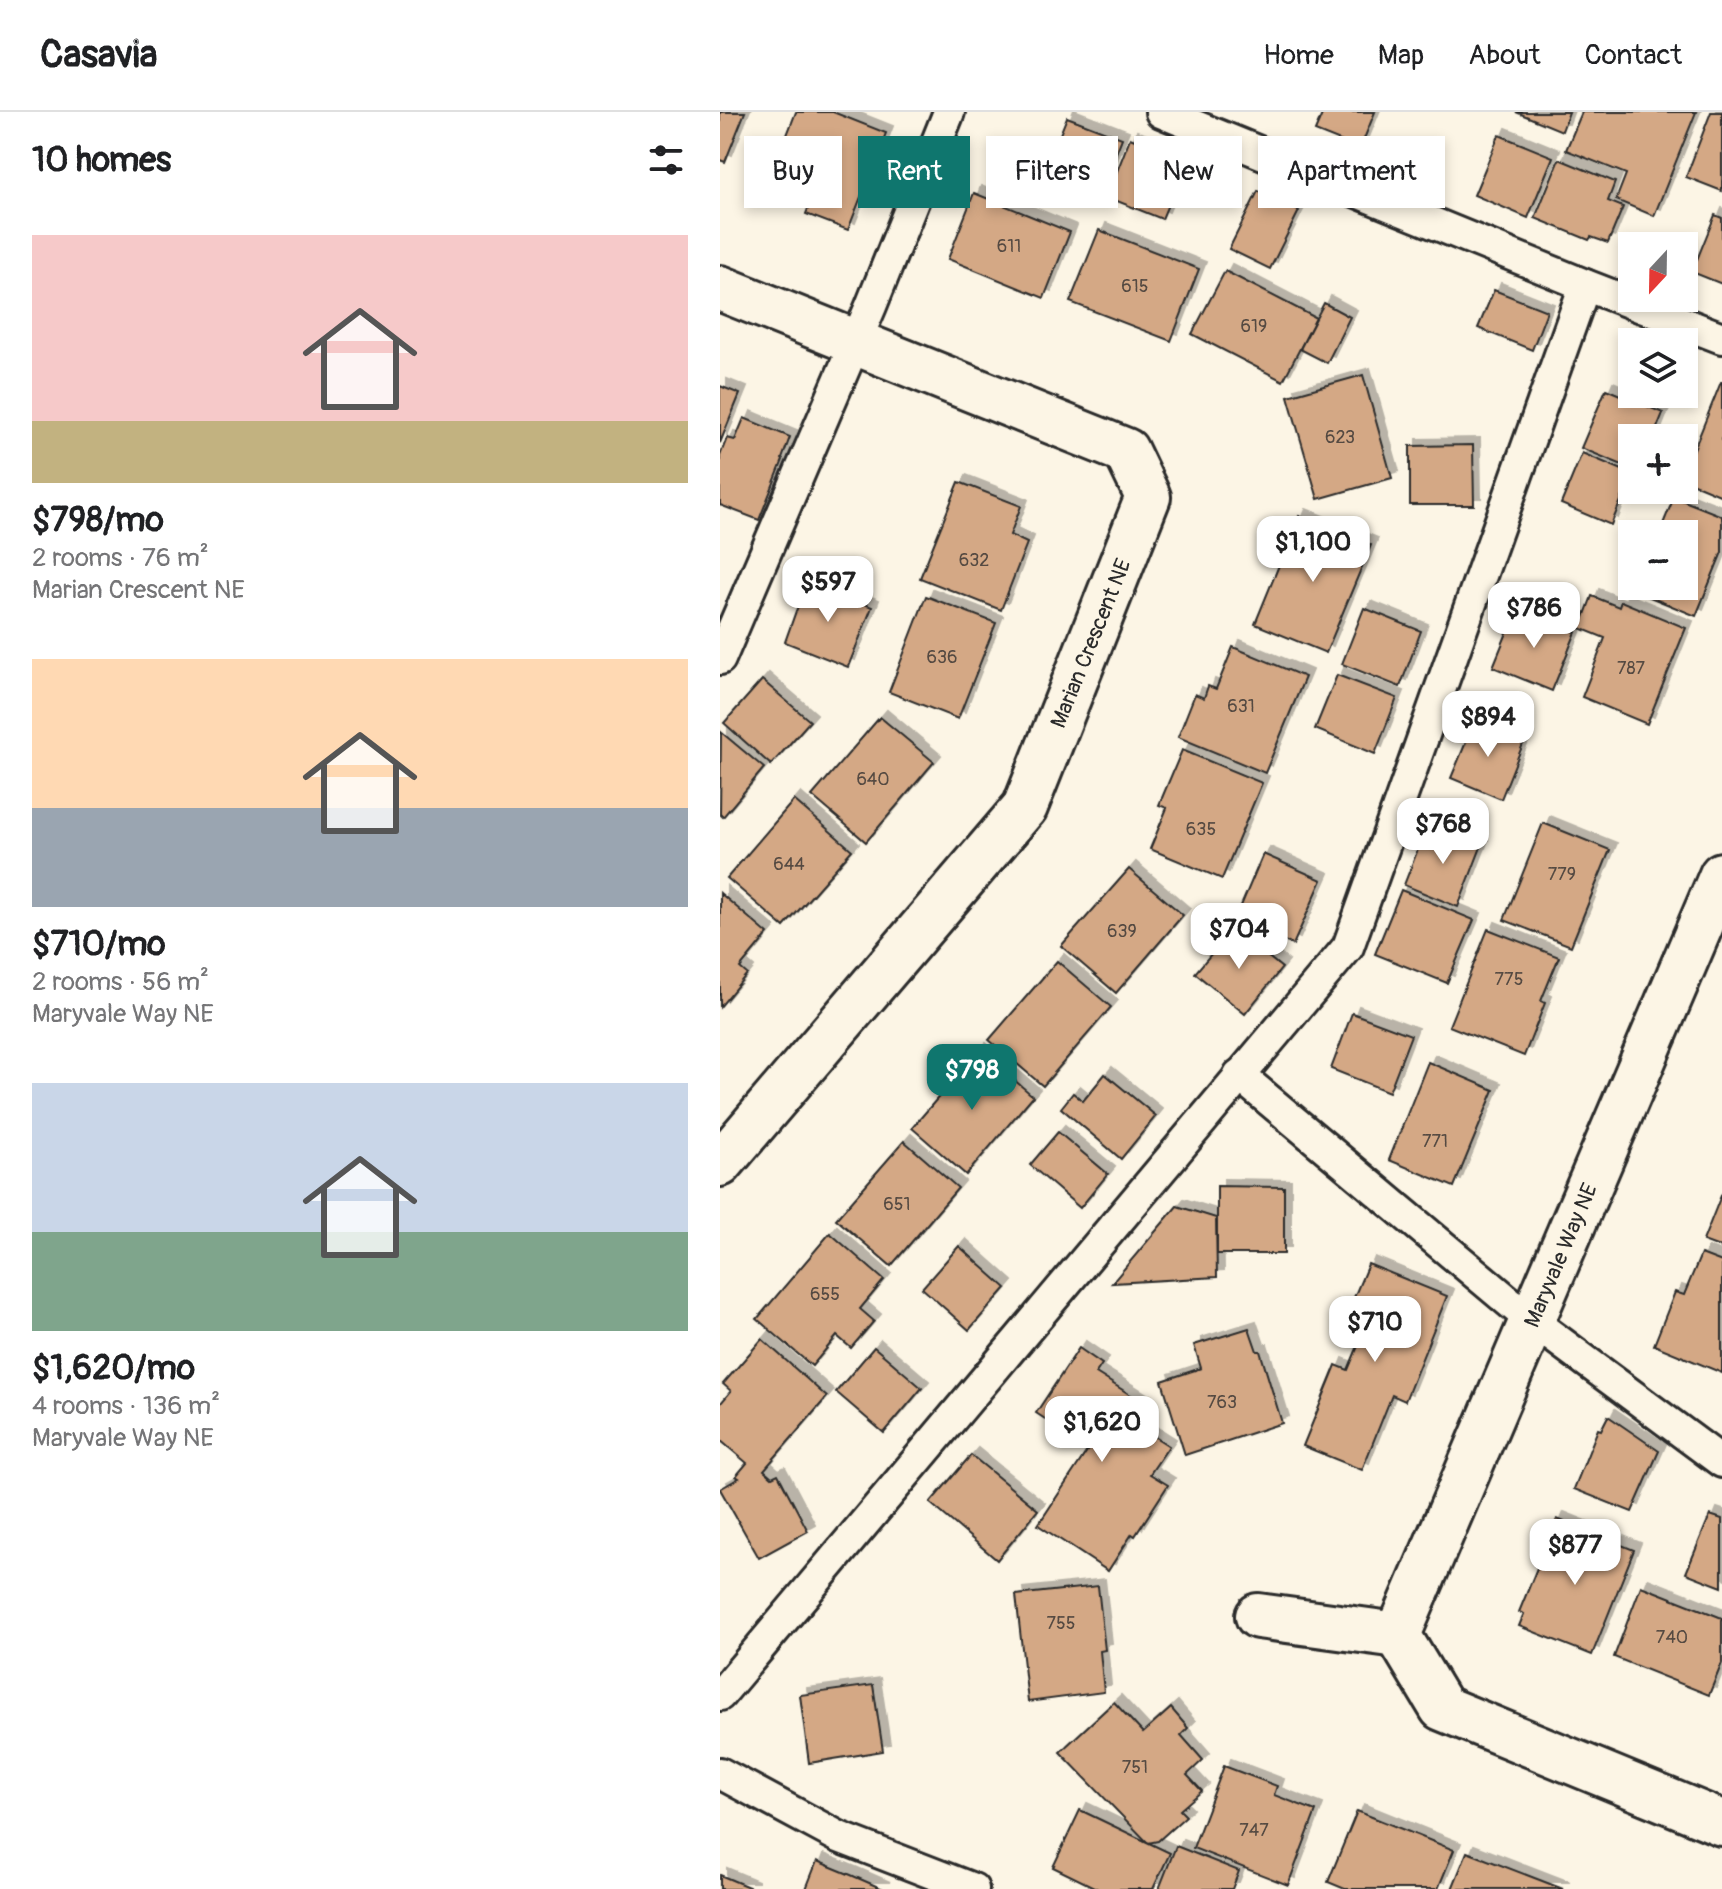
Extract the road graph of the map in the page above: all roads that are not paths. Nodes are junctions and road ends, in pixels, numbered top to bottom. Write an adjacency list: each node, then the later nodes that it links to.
1 (949, 112): 6 (lane)
2 (1161, 112): 3 (lane)
3 (1585, 285): 5 (lane); 9 (lane)
4 (720, 288): 6 (street, Marian Crescent NE)
5 (1722, 338)
6 (856, 343): 7 (lane); 10 (street, Marian Crescent NE)
7 (720, 659)
8 (1722, 875): 11 (street, Maryvale Way NE)
9 (1239, 1075): 11 (lane); 15 (lane)
10 (720, 1164)
11 (1532, 1321): 12 (lane); 14 (street, Maryvale Way NE)
12 (1722, 1462)
13 (1258, 1616): 14 (street)
14 (1398, 1635): 17 (street)
15 (720, 1695)
16 (720, 1773): 18 (lane)
17 (1722, 1823)
18 (973, 1889)

